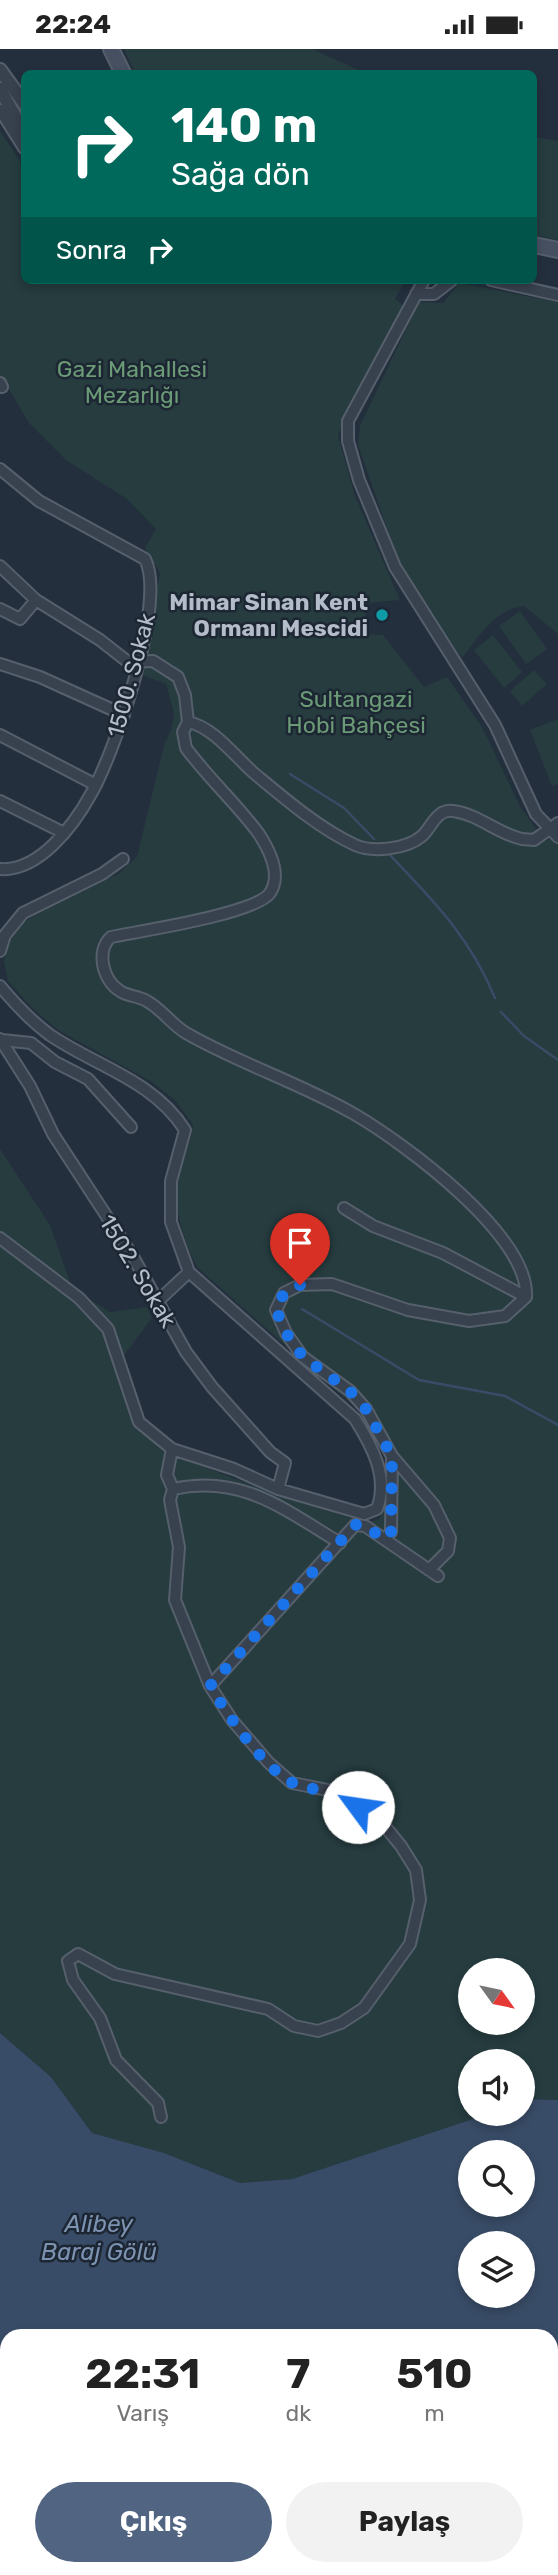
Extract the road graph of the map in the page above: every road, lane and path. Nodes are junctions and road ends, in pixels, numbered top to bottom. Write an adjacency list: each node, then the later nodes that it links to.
1 (110, 49): 3 (main road)
2 (0, 70): 5 (street)
3 (121, 70)
4 (0, 89): 7 (street)
5 (21, 99)
6 (0, 110): 8 (street)
7 (21, 128)
8 (21, 143)
9 (537, 245): 10 (main road)
10 (558, 250)
11 (422, 284): 14 (street)
12 (447, 284): 14 (street)
13 (509, 284): 15 (street)
14 (416, 294): 27 (street)
15 (558, 295)
16 (0, 469): 20 (street, 1500. Sokak)
17 (0, 566): 18 (street)
18 (36, 600): 19 (street); 20 (street)
19 (0, 609)
20 (138, 663): 22 (street, 1500. Sokak); 23 (street)
21 (0, 664): 22 (street)
22 (124, 715): 25 (street, 1500. Sokak)
23 (188, 722): 27 (street); 40 (street)
24 (0, 736): 25 (street)
25 (96, 785): 28 (street, 1500. Sokak)
26 (0, 801): 28 (street)
27 (555, 830)
28 (64, 833): 30 (street, 1500. Sokak)
29 (123, 859): 31 (street)
30 (0, 869)
31 (0, 951)
32 (0, 986): 33 (street)
33 (51, 1035): 35 (street); 39 (street)
34 (1, 1039): 35 (street); 41 (street, 1502. Sokak)
35 (31, 1042): 36 (street)
36 (131, 1127)
37 (344, 1208): 40 (street)
38 (0, 1238): 42 (street)
39 (189, 1272): 41 (street); 45 (street)
40 (526, 1297): 43 (street)
41 (158, 1301): 45 (street, 1502. Sokak)
42 (172, 1449): 44 (street); 45 (street)
43 (392, 1456): 46 (street); 46 (street)
44 (173, 1489): 47 (street); 48 (street)
45 (278, 1489)
46 (385, 1539): 47 (street)
47 (340, 1543): 48 (street)
48 (210, 1686): 49 (street)
49 (343, 1793): 50 (street); 50 (street)
50 (358, 1807): 51 (street)
51 (161, 2116)

